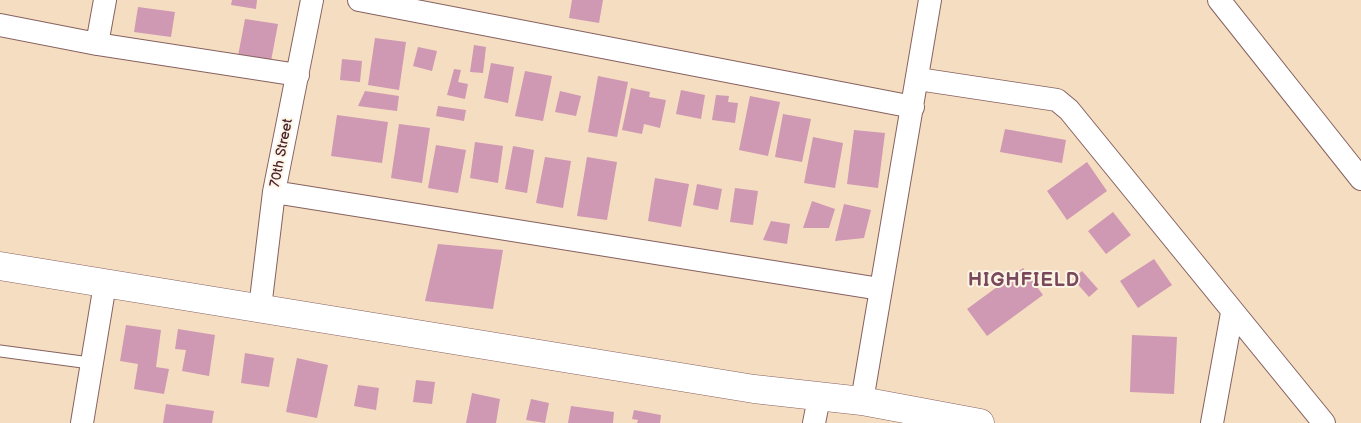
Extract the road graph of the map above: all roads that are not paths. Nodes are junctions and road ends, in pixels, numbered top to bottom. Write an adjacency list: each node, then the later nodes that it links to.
1 (105, 0): 7 (street)
2 (312, 0): 8 (street, 70th Street)
3 (359, 0): 10 (street)
4 (930, 0): 9 (street)
5 (1219, 0): 11 (street)
6 (0, 25): 7 (street)
7 (97, 44): 8 (street)
8 (298, 75): 12 (street, 70th Street)
9 (918, 79): 10 (street); 17 (street)
10 (912, 107): 15 (street)
11 (1361, 179)
12 (274, 192): 15 (street); 16 (street, 70th Street)
13 (0, 266): 14 (street)
14 (106, 284): 16 (street); 19 (street)
15 (880, 289): 20 (street)
16 (260, 308): 21 (street)
17 (1232, 314): 24 (street); 25 (street)
18 (0, 351): 19 (lane)
19 (90, 363): 22 (street)
20 (862, 401): 21 (street); 23 (street)
21 (817, 410)
22 (82, 423)
23 (980, 423)
24 (1212, 423)
25 (1324, 423)

